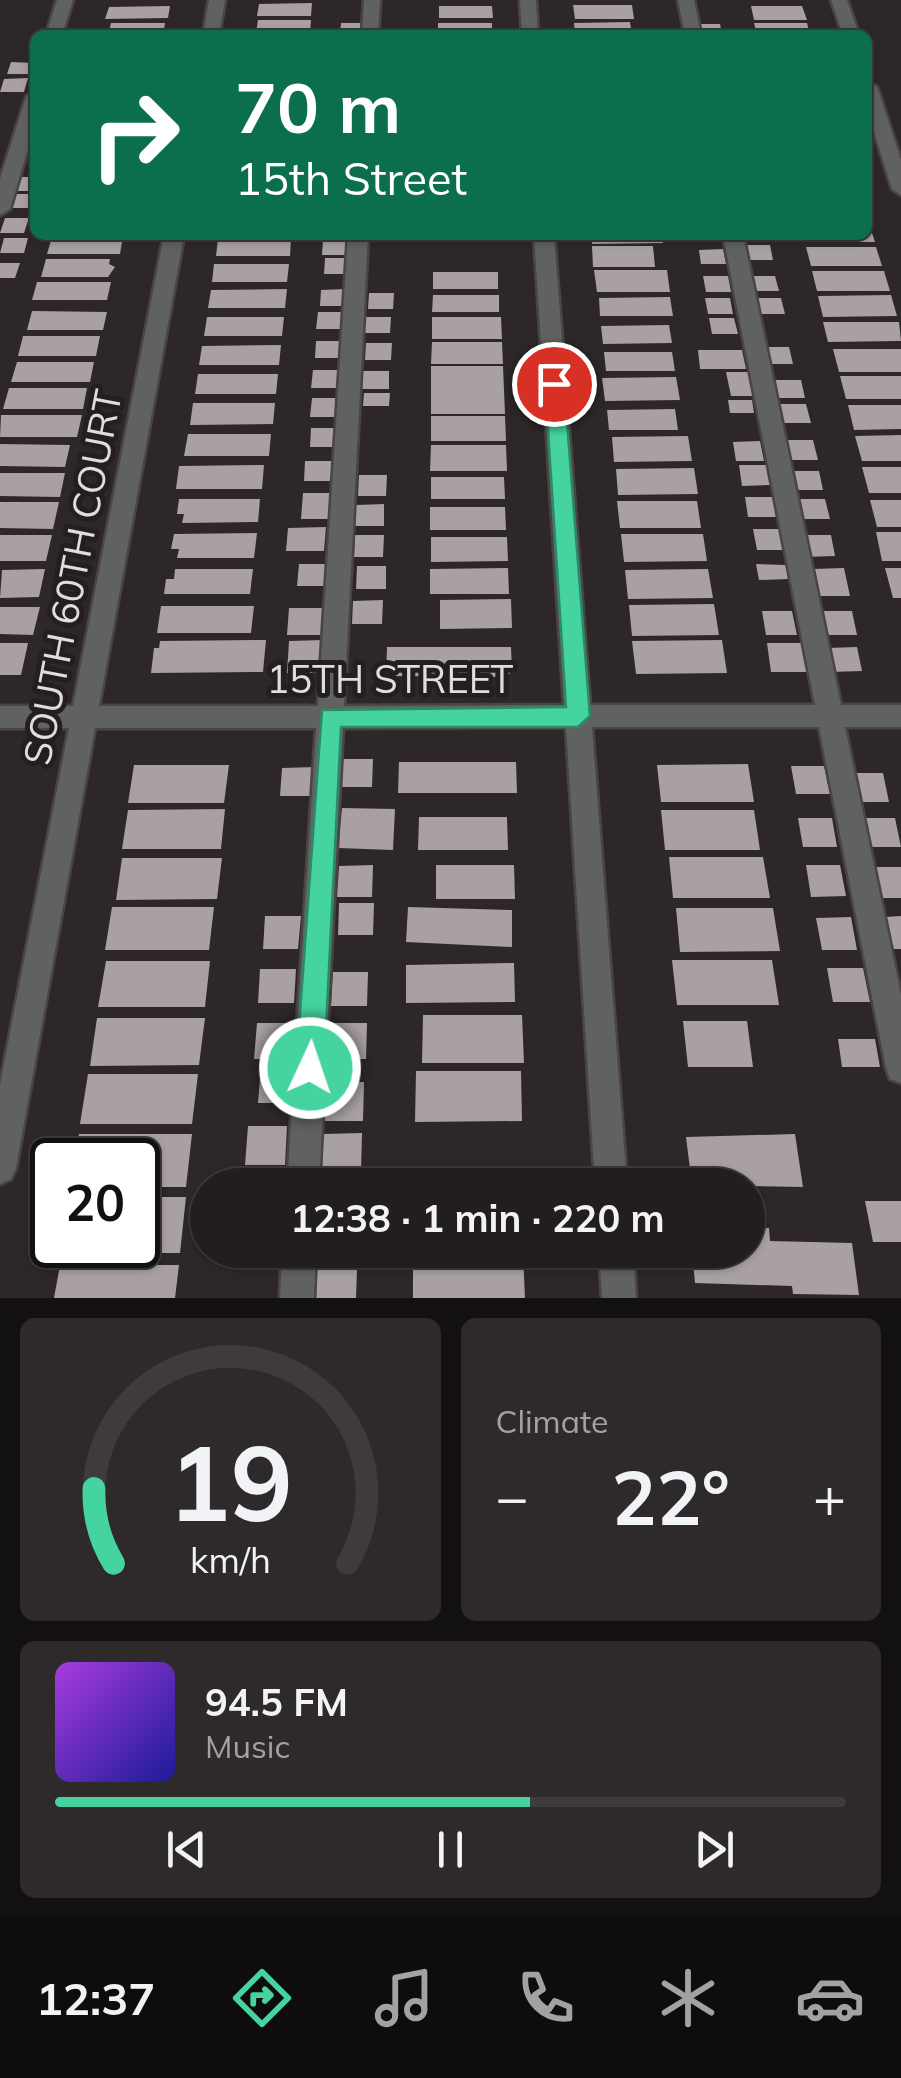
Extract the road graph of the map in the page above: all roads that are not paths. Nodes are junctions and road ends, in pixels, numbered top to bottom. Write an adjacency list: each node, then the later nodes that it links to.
1 (65, 0): 7 (street)
2 (218, 0): 8 (street)
3 (372, 0): 9 (street)
4 (528, 0): 10 (street)
5 (686, 0): 11 (street)
6 (839, 0): 12 (street)
7 (56, 30)
8 (212, 30)
9 (370, 30)
10 (530, 30)
11 (692, 30)
12 (848, 30)
13 (872, 98): 16 (street)
14 (0, 132): 15 (street)
15 (30, 132): 18 (street)
16 (884, 132): 17 (street)
17 (901, 189)
18 (0, 209)
19 (173, 240): 28 (street, SOUTH 60TH COURT)
20 (358, 240): 27 (street)
21 (544, 240): 23 (street)
22 (734, 240): 24 (street)
23 (578, 716): 24 (street, 15TH STREET); 27 (street, 15TH STREET); 32 (street)
24 (830, 716): 25 (street, 15TH STREET); 29 (street)
25 (901, 716)
26 (0, 717): 28 (street, 15TH STREET)
27 (330, 717): 28 (street, 15TH STREET); 31 (street)
28 (84, 718): 30 (street, SOUTH 60TH COURT)
29 (901, 1068)
30 (0, 1168)
31 (304, 1168)
32 (610, 1168)
33 (298, 1268): 35 (street)
34 (617, 1268): 36 (street)
35 (296, 1298)
36 (619, 1298)

